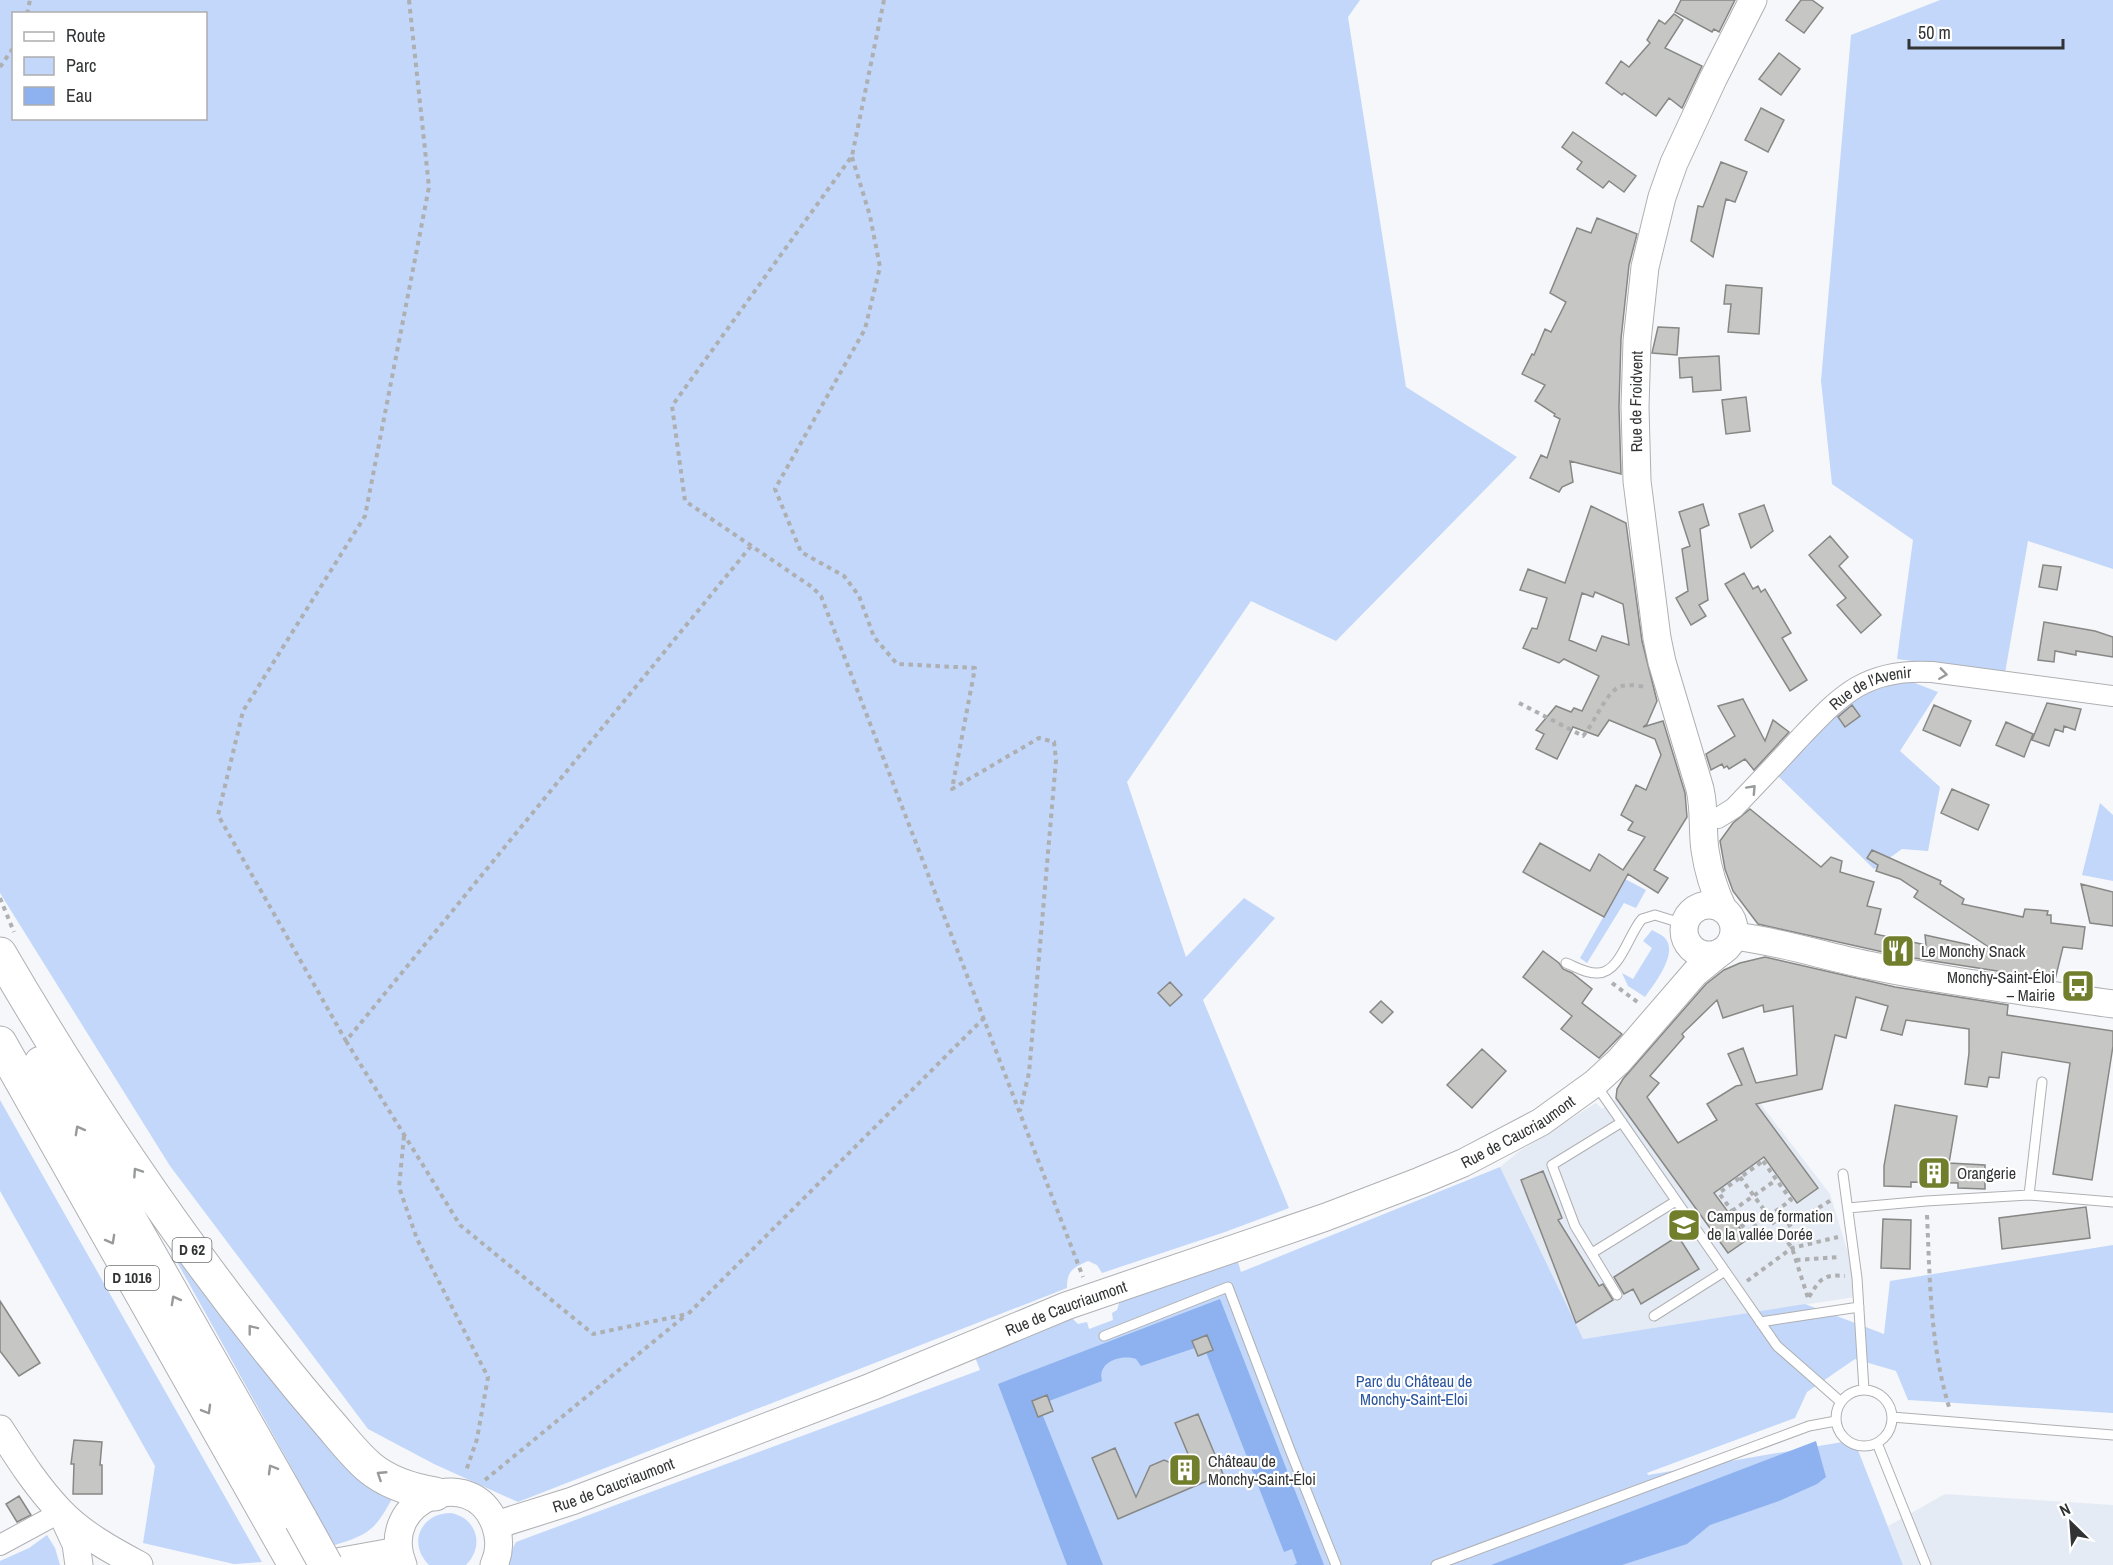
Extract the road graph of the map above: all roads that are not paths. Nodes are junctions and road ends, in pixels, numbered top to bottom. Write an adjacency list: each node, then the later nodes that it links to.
1 (1753, 0): 3 (street, Rue de Froidvent)
2 (2113, 696): 3 (street, Rue de l'Avenir, one-way to 2)
3 (1704, 818): 4 (street)
4 (1705, 849): 5 (street); 6 (street)
5 (1723, 909): 6 (street); 7 (street)
6 (1686, 926): 7 (street); 9 (lane); 13 (street)
7 (1727, 944): 11 (street); 13 (street)
8 (8, 946): 36 (highway, D 62, one-way to 8)
9 (1566, 963)
10 (0, 991): 45 (highway, D 1016, one-way to 10, bridge)
11 (2113, 1004)
12 (0, 1043): 43 (highway, D 1016, one-way to 43)
13 (1619, 1061): 15 (street, Rue de Caucriaumont)
14 (2042, 1082): 18 (lane)
15 (1595, 1083): 16 (lane); 38 (street, Rue de Caucriaumont)
16 (1622, 1122): 19 (lane); 22 (lane)
17 (1842, 1174): 21 (lane)
18 (2029, 1195): 20 (lane); 21 (lane)
19 (1676, 1201): 22 (lane); 23 (lane)
20 (2113, 1202)
21 (1848, 1208): 25 (lane)
22 (1592, 1254): 24 (lane)
23 (1725, 1271): 26 (lane); 27 (lane)
24 (1617, 1295)
25 (1859, 1307): 27 (lane); 29 (lane)
26 (1654, 1316)
27 (1760, 1322): 30 (lane)
28 (1104, 1336): 47 (lane)
29 (1864, 1390): 30 (lane); 31 (lane)
30 (1841, 1402): 32 (lane)
31 (1892, 1417): 34 (lane); 35 (lane)
32 (1836, 1421): 35 (lane); 48 (lane)
33 (0, 1429): 37 (street)
34 (2113, 1435)
35 (1877, 1443): 49 (lane)
36 (453, 1494): 38 (street); 40 (street)
37 (61, 1512): 39 (street); 41 (street); 42 (street)
38 (496, 1525): 46 (street)
39 (0, 1545)
40 (400, 1558): 44 (street)
41 (79, 1565)
42 (139, 1565)
43 (295, 1565)
44 (320, 1565)
45 (326, 1565)
46 (494, 1565)
47 (1336, 1565)
48 (1436, 1565)
49 (1926, 1565)

